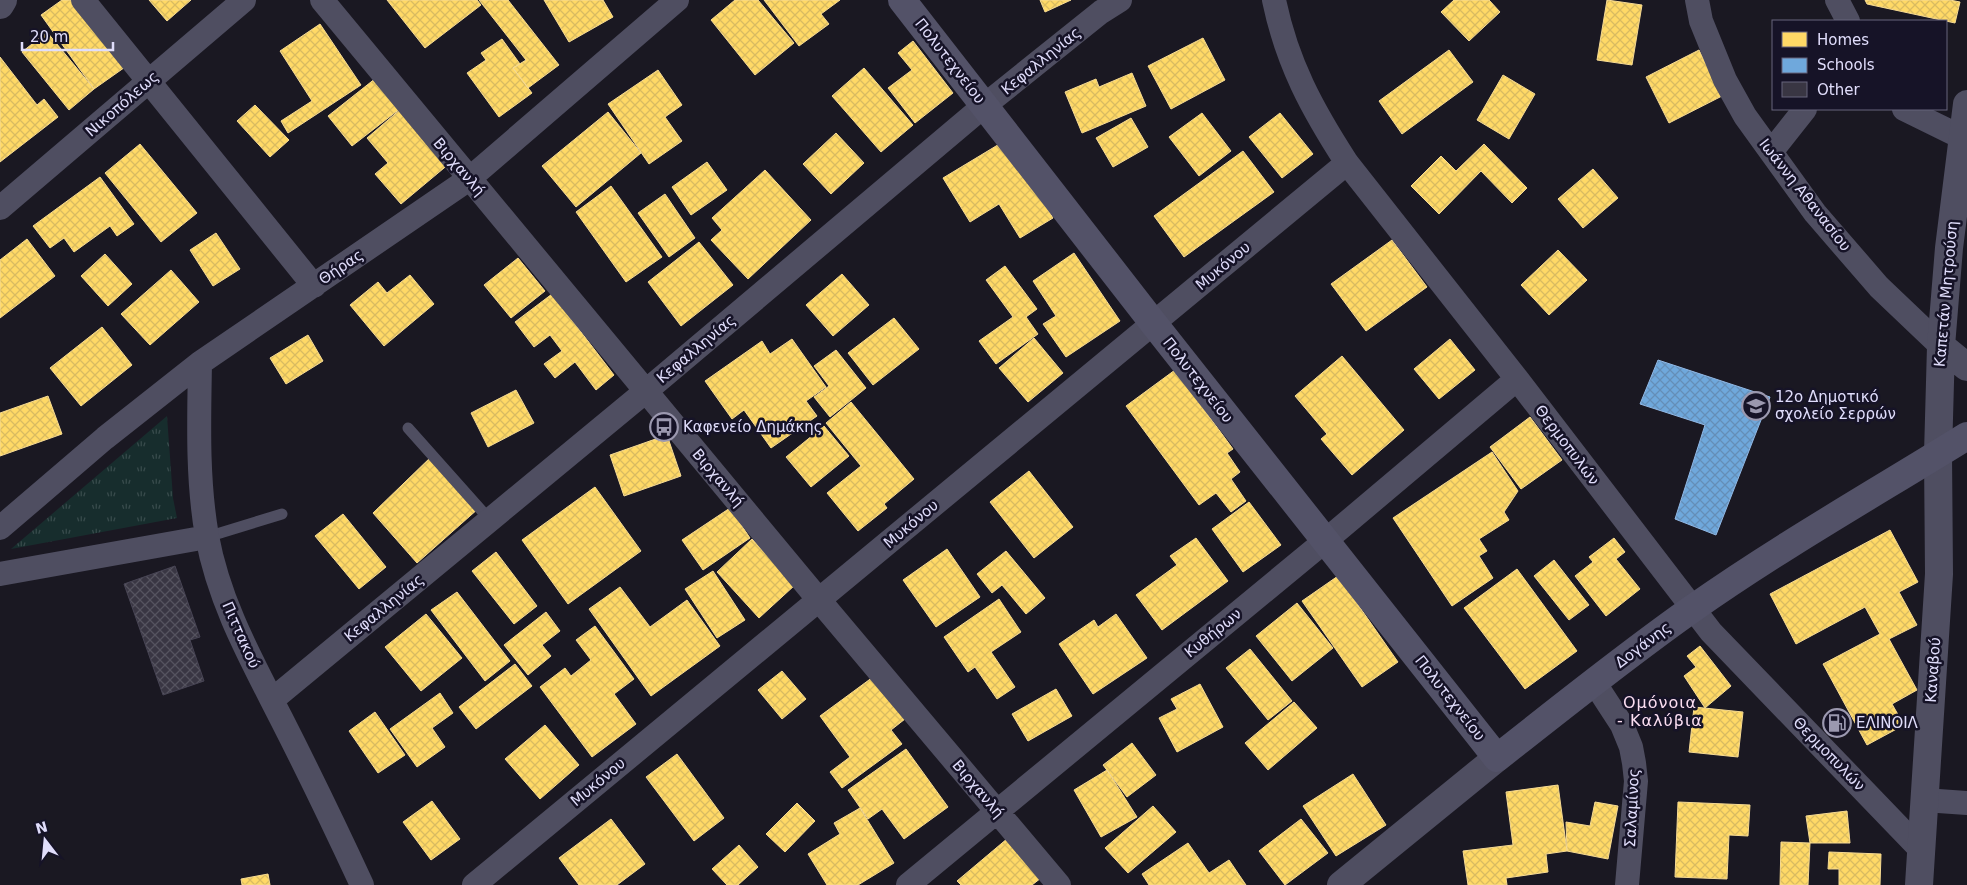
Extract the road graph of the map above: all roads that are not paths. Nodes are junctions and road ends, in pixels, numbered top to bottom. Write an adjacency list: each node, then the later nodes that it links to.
1 (3, 0): 10 (street)
2 (83, 0): 13 (street)
3 (244, 0): 13 (street, Νικοπόλεως)
4 (322, 0): 21 (street, Βιρχανλή)
5 (677, 0): 21 (street, Θήρας)
6 (902, 0): 15 (main road, Πολυτεχνείου)
7 (1120, 0): 15 (street, Κεφαλληνίας)
8 (1274, 0): 20 (street, Θερμοπυλών)
9 (1837, 0): 12 (street)
10 (0, 5)
11 (1699, 11): 19 (street, Ιωάννη Αθανασίου)
12 (1847, 20)
13 (147, 81): 22 (street, Νικοπόλεως); 23 (street)
14 (1967, 104): 18 (street, Καπετάν Μητρούση)
15 (985, 105): 24 (main road, Πολυτεχνείου); 29 (street, Κεφαλληνίας)
16 (1804, 110): 19 (street)
17 (1906, 110): 18 (street)
18 (1963, 138): 25 (street, Καπετάν Μητρούση)
19 (1771, 152): 25 (street, Ιωάννη Αθανασίου)
20 (1347, 163): 24 (street, Μυκόνου); 28 (street, Θερμοπυλών)
21 (469, 179): 23 (street, Θήρας); 29 (street, Βιρχανλή)
22 (0, 208)
23 (314, 286): 26 (street, Θήρας)
24 (1154, 324): 37 (main road, Πολυτεχνείου); 39 (street, Μυκόνου)
25 (1941, 346): 27 (street); 32 (street, Καπετάν Μητρούση)
26 (200, 363): 35 (street, Θήρας); 36 (street, Πιττακού)
27 (1967, 367)
28 (1517, 379): 37 (street, Κυθήρων); 40 (street, Θερμοπυλών)
29 (646, 391): 34 (street, Κεφαλληνίας); 39 (street, Βιρχανλή)
30 (408, 428): 34 (lane)
31 (1967, 436): 32 (main road, Δογάνης)
32 (1938, 454): 40 (main road, Δογάνης); 44 (street, Καναβού)
33 (282, 514): 36 (lane)
34 (490, 520): 42 (street, Κεφαλληνίας)
35 (0, 528)
36 (207, 537): 38 (street); 42 (street, Πιττακού)
37 (1326, 541): 43 (main road, Πολυτεχνείου); 46 (street, Κυθήρων)
38 (0, 574)
39 (819, 600): 46 (street, Βιρχανλή); 49 (street, Μυκόνου)
40 (1692, 609): 41 (main road, Δογάνης); 47 (street, Θερμοπυλών)
41 (1594, 682): 43 (main road, Δογάνης); 53 (street, Σαλαμίνος)
42 (272, 700): 48 (street, Πιττακού)
43 (1497, 758): 52 (street, Δογάνης)
44 (1924, 800): 45 (street); 47 (street, Καναβού)
45 (1967, 803)
46 (997, 811): 50 (street, Κυθήρων); 51 (street, Βιρχανλή)
47 (1921, 850): 54 (street, Καναβού)
48 (362, 885)
49 (474, 885)
50 (908, 885)
51 (1059, 885)
52 (1341, 885)
53 (1627, 885)
54 (1919, 885)

